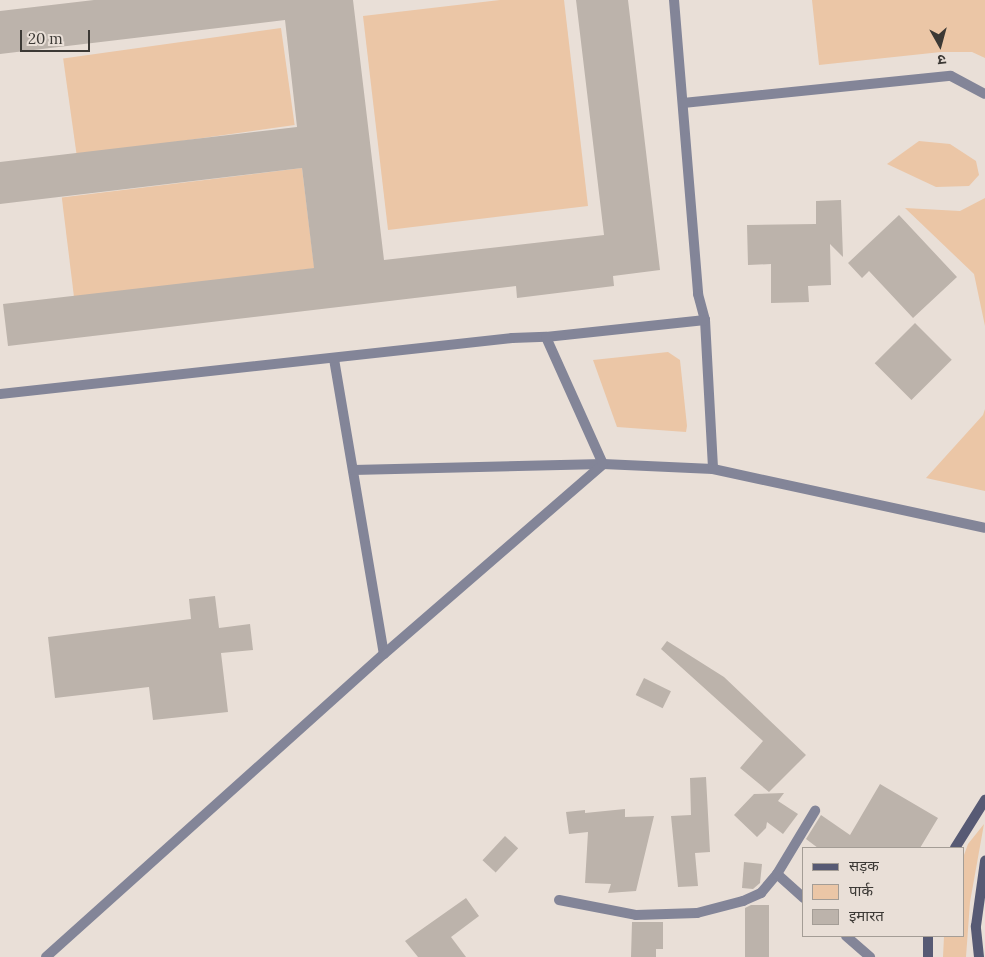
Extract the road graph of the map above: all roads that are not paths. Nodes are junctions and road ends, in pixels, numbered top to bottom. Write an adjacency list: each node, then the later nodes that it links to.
1 (674, 0): 3 (street)
2 (985, 94): 3 (street)
3 (683, 103): 4 (street)
4 (705, 320): 5 (street); 9 (street)
5 (546, 337): 6 (street); 8 (street)
6 (334, 359): 7 (street); 10 (street)
7 (0, 394)
8 (603, 464): 9 (street); 10 (street); 12 (street)
9 (713, 469): 11 (street)
10 (353, 470): 12 (street)
11 (985, 528)
12 (384, 654): 22 (street)
13 (985, 800): 15 (street)
14 (815, 811): 17 (street)
15 (956, 847)
16 (985, 861): 25 (street)
17 (777, 874): 18 (street); 19 (street)
18 (802, 896)
19 (559, 900)
20 (847, 937): 23 (street)
21 (928, 937): 24 (street)
22 (46, 957)
23 (870, 957)
24 (928, 957)
25 (979, 957)

